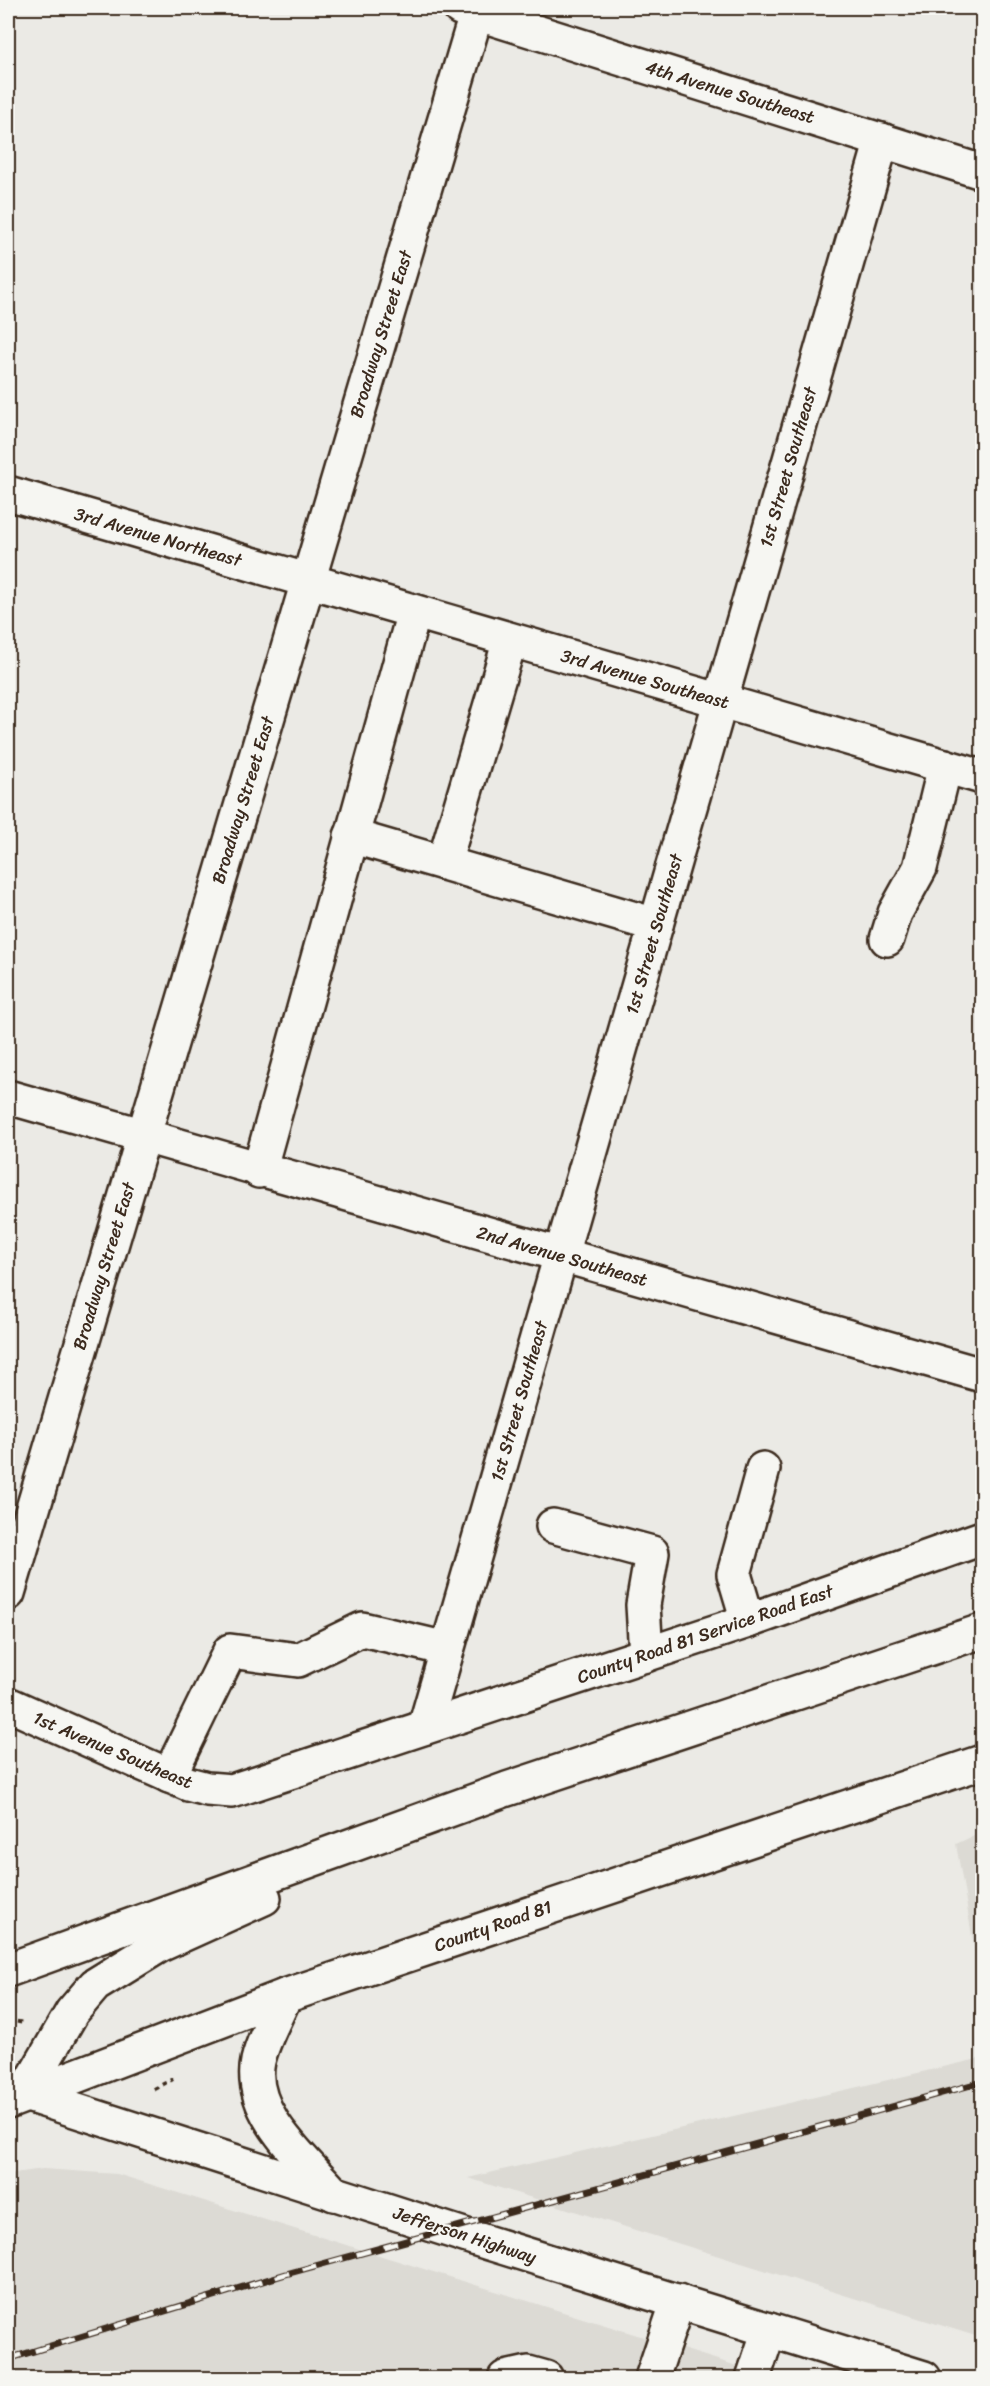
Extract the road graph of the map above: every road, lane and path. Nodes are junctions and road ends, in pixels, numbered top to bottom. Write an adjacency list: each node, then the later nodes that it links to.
1 (472, 9): 2 (main road, 4th Avenue Southeast); 5 (main road, Broadway Street East)
2 (882, 141): 3 (main road, 4th Avenue Southeast); 8 (main road, 1st Street Southeast)
3 (982, 172)
4 (8, 494): 5 (main road, 3rd Avenue Northeast)
5 (308, 581): 6 (main road, 3rd Avenue Southeast); 16 (main road, Broadway Street East)
6 (414, 612): 7 (main road, 3rd Avenue Southeast); 11 (main road)
7 (510, 640): 8 (main road, 3rd Avenue Southeast); 12 (main road)
8 (721, 701): 9 (main road, 3rd Avenue Southeast); 13 (main road, 1st Street Southeast)
9 (945, 766): 10 (main road, 3rd Avenue Southeast); 14 (main road)
10 (982, 777)
11 (351, 836): 12 (main road); 17 (main road)
12 (444, 863): 13 (main road)
13 (656, 925): 18 (main road, 1st Street Southeast)
14 (887, 939)
15 (8, 1097): 16 (main road, 2nd Avenue Southeast)
16 (142, 1138): 17 (main road, 2nd Avenue Southeast); 23 (main road, Broadway Street East)
17 (259, 1170): 18 (main road, 2nd Avenue Southeast)
18 (561, 1256): 19 (main road, 2nd Avenue Southeast); 26 (main road, 1st Street Southeast)
19 (982, 1375)
20 (763, 1469): 24 (main road)
21 (553, 1526): 27 (main road)
22 (982, 1538): 24 (main road, County Road 81 Service Road East)
23 (8, 1593)
24 (748, 1621): 27 (main road, County Road 81 Service Road East)
25 (982, 1631): 32 (main road)
26 (447, 1649): 29 (main road, 1st Street Southeast); 31 (main road)
27 (646, 1655): 29 (main road, County Road 81 Service Road East)
28 (8, 1704): 31 (main road, 1st Avenue Southeast)
29 (425, 1727): 31 (main road, 1st Avenue Southeast)
30 (982, 1762): 34 (main road, County Road 81)
31 (169, 1776)
32 (507, 1789): 33 (main road); 37 (main road)
33 (8, 1970)
34 (285, 1996): 37 (main road, County Road 81); 38 (main road)
35 (8, 2020): 36 (path)
36 (32, 2025)
37 (14, 2095): 38 (main road, Jefferson Highway)
38 (334, 2194): 39 (main road, Jefferson Highway)
39 (678, 2301): 40 (main road, Jefferson Highway); 41 (main road)
40 (769, 2330): 42 (main road); 43 (main road, Jefferson Highway)
41 (652, 2379)
42 (753, 2379)
43 (924, 2379)

